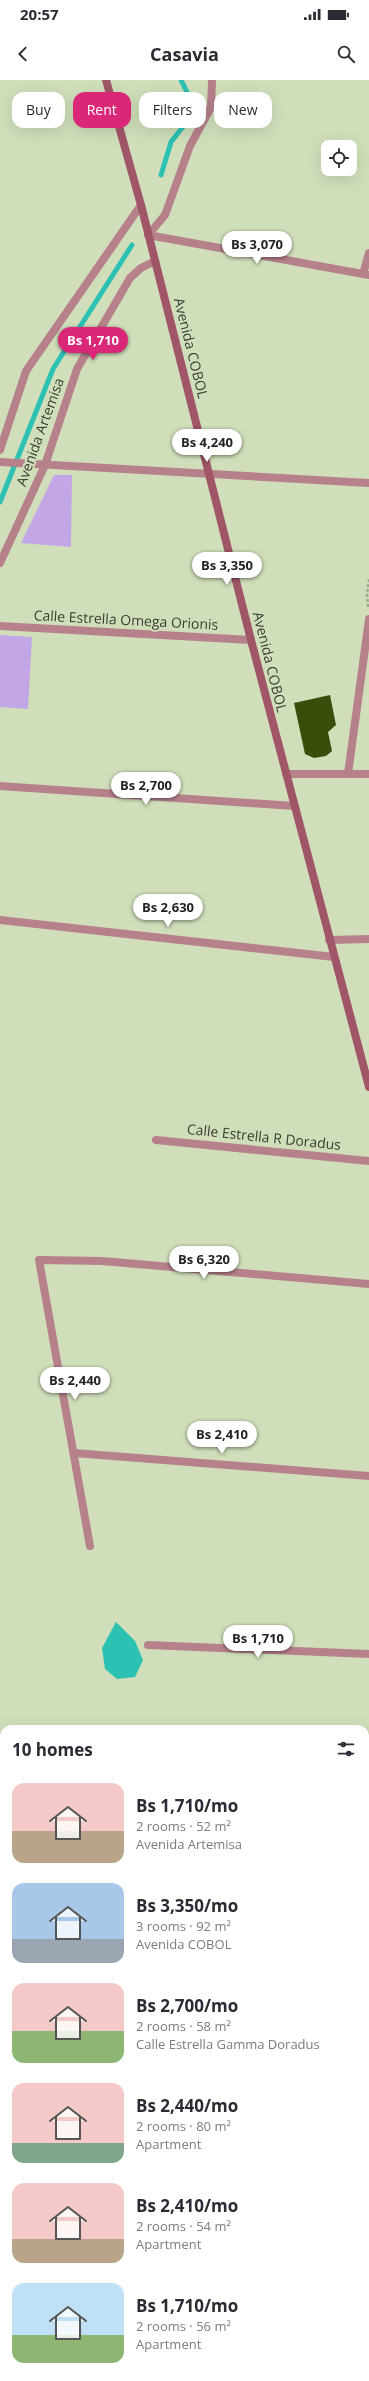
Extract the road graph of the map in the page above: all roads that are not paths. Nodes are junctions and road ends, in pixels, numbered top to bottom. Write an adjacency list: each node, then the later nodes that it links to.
1 (106, 80): 3 (main road, Avenida COBOL)
2 (212, 80): 4 (street)
3 (141, 205): 4 (main road, Avenida COBOL); 8 (street)
4 (148, 235): 6 (main road, Avenida COBOL); 7 (street)
5 (369, 253): 7 (street)
6 (155, 262): 10 (street, Avenida Artemisa); 11 (main road, Avenida COBOL)
7 (366, 275)
8 (0, 450)
9 (0, 462): 10 (street)
10 (44, 466): 11 (street); 13 (street, Avenida Artemisa)
11 (209, 473): 12 (street); 16 (main road, Avenida COBOL)
12 (369, 482)
13 (0, 563)
14 (369, 619): 18 (street)
15 (0, 626): 16 (street, Calle Estrella Omega Orionis)
16 (251, 640): 17 (main road, Avenida COBOL)
17 (286, 774): 18 (street); 21 (main road, Avenida COBOL)
18 (348, 774): 19 (street)
19 (369, 774)
20 (0, 786): 21 (street)
21 (294, 806): 23 (main road, Avenida COBOL)
22 (0, 920): 25 (street)
23 (329, 940): 24 (street); 25 (main road, Avenida COBOL)
24 (369, 940)
25 (334, 957): 26 (main road, Avenida COBOL)
26 (369, 1087)
27 (156, 1140): 28 (street, Calle Estrella R Doradus)
28 (369, 1161)
29 (369, 1284): 30 (street)
30 (74, 1453): 31 (street); 32 (street)
31 (369, 1476)
32 (90, 1546)
33 (148, 1645): 34 (street)
34 (369, 1654)

